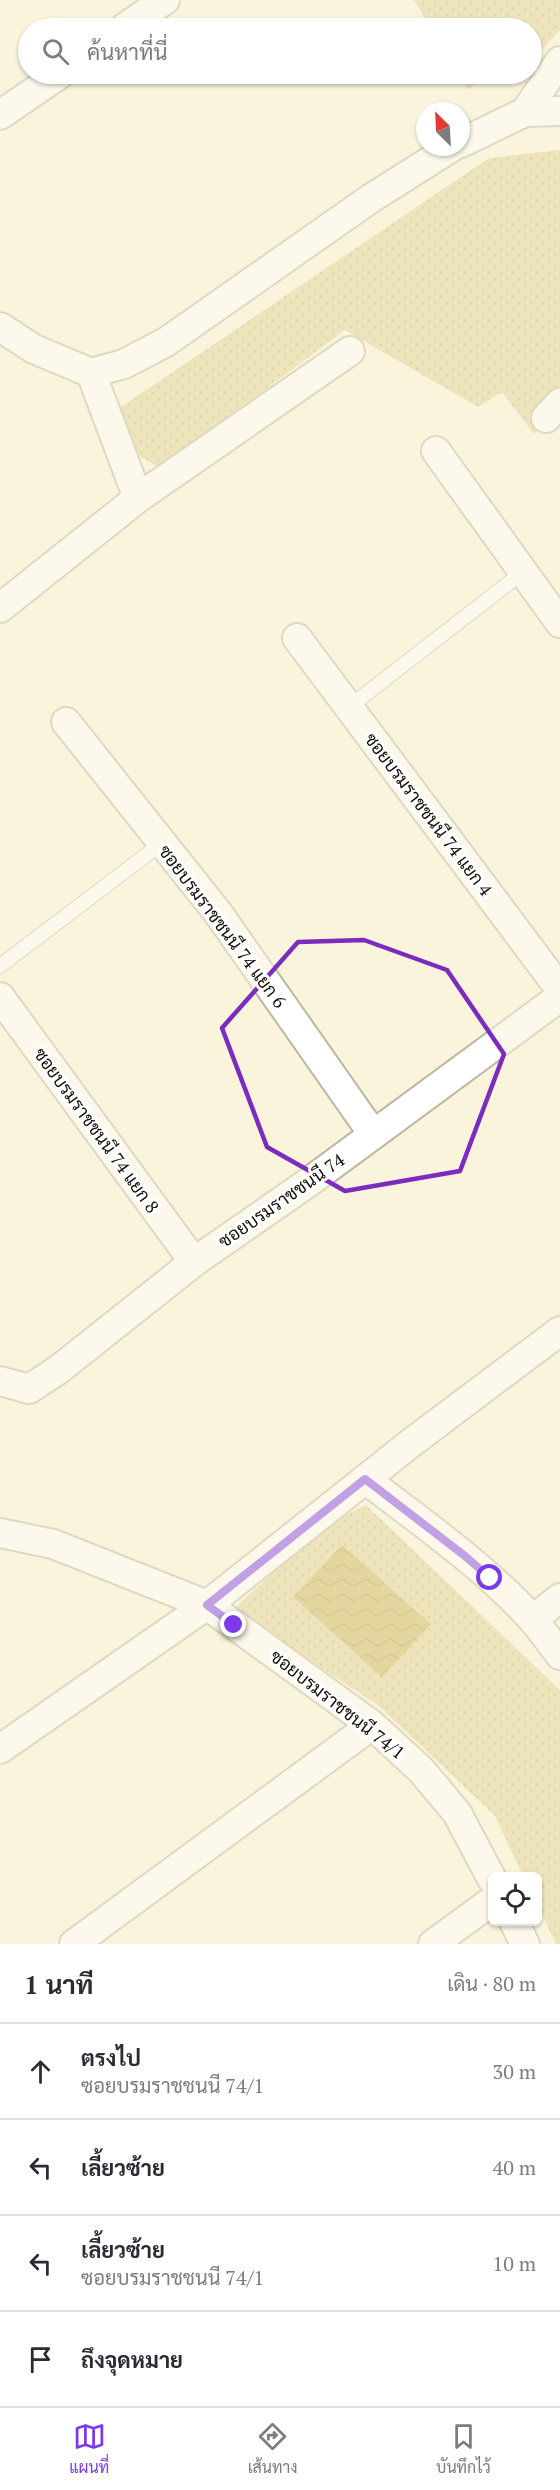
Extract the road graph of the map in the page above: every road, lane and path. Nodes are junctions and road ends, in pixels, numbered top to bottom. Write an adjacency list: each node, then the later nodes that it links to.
1 (165, 0): 2 (street)
2 (139, 18)
3 (560, 61): 6 (street)
4 (45, 84): 7 (street)
5 (560, 111): 6 (street)
6 (525, 112): 8 (street)
7 (0, 115)
8 (470, 139)
9 (438, 156): 12 (street)
10 (0, 327): 12 (street)
11 (350, 351): 14 (street)
12 (91, 373): 14 (street)
13 (436, 451): 15 (street)
14 (138, 498): 16 (street)
15 (524, 572): 17 (street); 19 (lane)
16 (0, 608)
17 (560, 623)
18 (297, 638): 19 (street, ซอยบรมราชชนนี 74 แยก 4)
19 (349, 707): 23 (street, ซอยบรมราชชนนี 74 แยก 4)
20 (66, 722): 21 (street, ซอยบรมราชชนนี 74 แยก 6)
21 (162, 843): 22 (lane); 26 (street, ซอยบรมราชชนนี 74 แยก 6)
22 (0, 966)
23 (560, 989)
24 (560, 997): 26 (street, ซอยบรมราชชนนี 74)
25 (0, 998): 27 (street, ซอยบรมราชชนนี 74 แยก 8)
26 (373, 1134): 27 (street, ซอยบรมราชชนนี 74)
27 (194, 1262): 29 (street, ซอยบรมราชชนนี 74)
28 (560, 1331): 30 (street)
29 (0, 1381)
30 (365, 1479): 33 (street); 34 (street)
31 (0, 1533): 33 (street, ซอยบรมราชชนนี 74/1)
32 (560, 1598): 34 (street)
33 (207, 1605): 36 (street, ซอยบรมราชชนนี 74/1); 37 (street)
34 (532, 1619): 35 (street)
35 (560, 1655)
36 (372, 1725): 38 (street, ซอยบรมราชชนนี 74/1); 41 (street)
37 (0, 1749)
38 (488, 1872)
39 (488, 1904): 42 (street)
40 (516, 1926): 43 (street)
41 (74, 1944)
42 (433, 1944)
43 (525, 1944)

